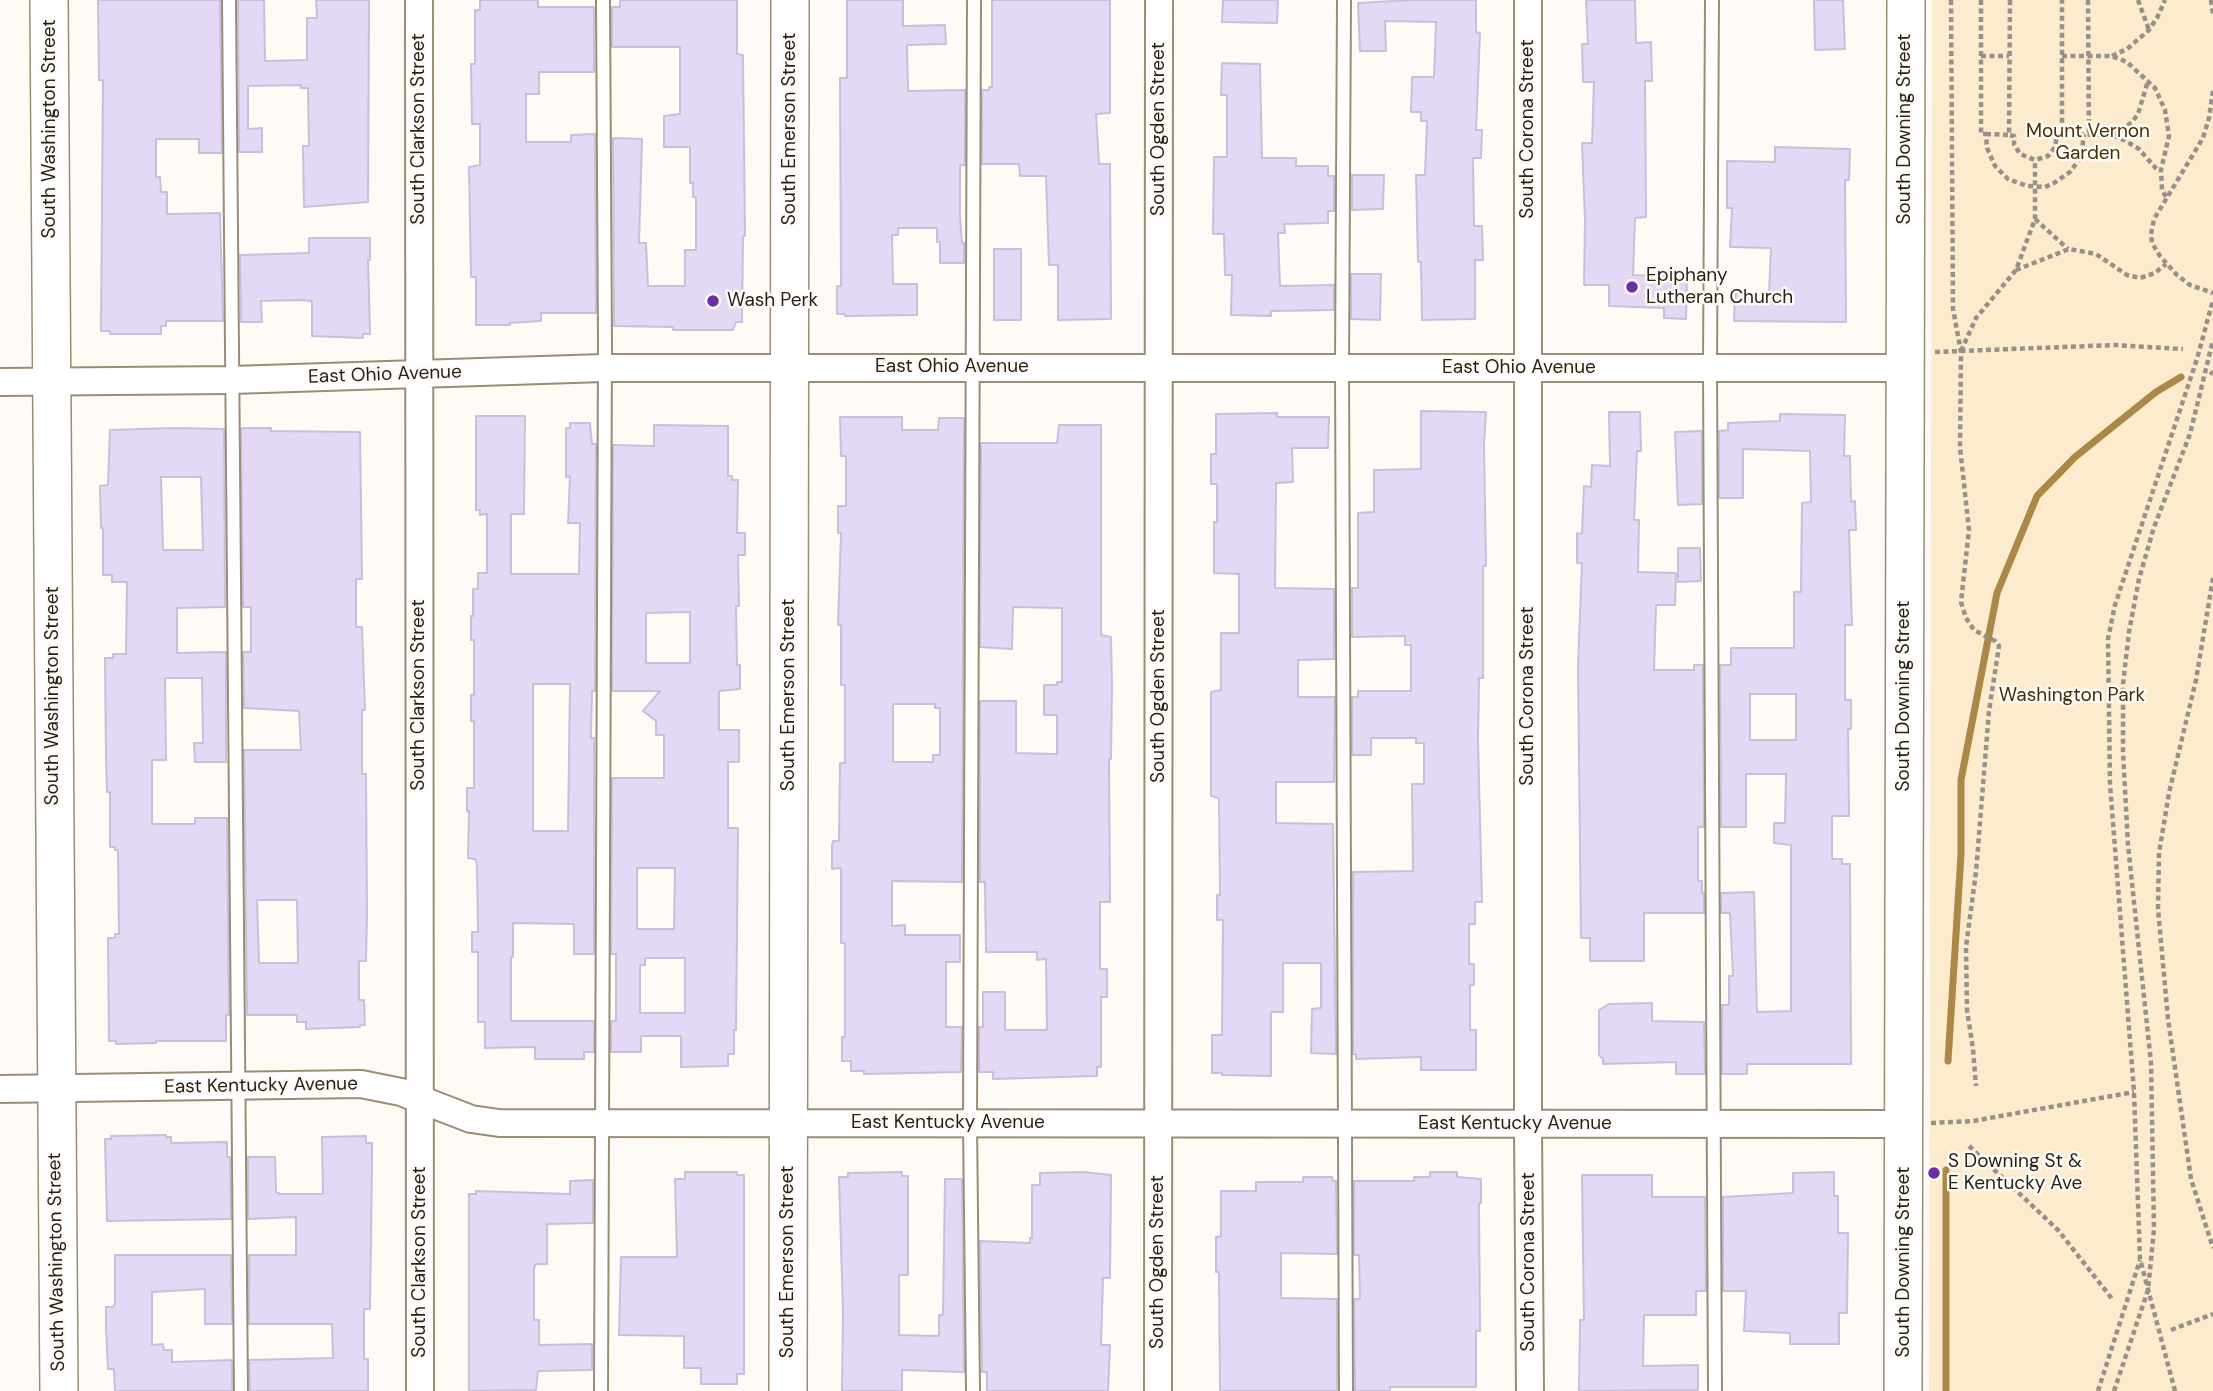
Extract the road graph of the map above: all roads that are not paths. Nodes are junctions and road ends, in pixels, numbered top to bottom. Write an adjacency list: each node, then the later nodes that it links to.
1 (49, 0): 22 (street, South Washington Street)
2 (229, 0): 21 (lane)
3 (419, 0): 20 (street, South Clarkson Street)
4 (603, 0): 14 (lane)
5 (790, 0): 13 (street, South Emerson Street)
6 (974, 0): 15 (lane)
7 (1159, 0): 16 (street, South Ogden Street)
8 (1344, 0): 17 (lane)
9 (1528, 0): 18 (street, South Corona Street)
10 (1712, 0): 19 (lane)
11 (1906, 0): 12 (street, South Downing Street)
12 (1916, 360): 19 (street, East Ohio Avenue); 33 (street, South Downing Street)
13 (791, 366): 14 (street, East Ohio Avenue); 15 (street, East Ohio Avenue); 28 (street, South Emerson Street)
14 (604, 368): 20 (street, East Ohio Avenue); 34 (lane)
15 (974, 368): 16 (street, East Ohio Avenue); 29 (lane)
16 (1159, 368): 17 (street, East Ohio Avenue); 30 (street, South Ogden Street)
17 (1342, 368): 18 (street, East Ohio Avenue); 31 (lane)
18 (1528, 368): 19 (street, East Ohio Avenue); 35 (street, South Corona Street)
19 (1710, 368): 32 (lane)
20 (418, 373): 21 (street, East Ohio Avenue); 27 (street, South Clarkson Street)
21 (232, 380): 22 (street, East Ohio Avenue); 24 (lane)
22 (52, 381): 23 (street, East Ohio Avenue); 26 (street, South Washington Street)
23 (0, 382)
24 (239, 1087): 26 (street, East Kentucky Avenue); 27 (street, East Kentucky Avenue); 37 (lane)
25 (0, 1089): 26 (street, East Kentucky Avenue)
26 (55, 1089): 36 (street, South Washington Street)
27 (420, 1099): 34 (street, East Kentucky Avenue); 38 (street, South Clarkson Street)
28 (787, 1122): 29 (street, East Kentucky Avenue); 34 (street, East Kentucky Avenue); 40 (street, South Emerson Street)
29 (970, 1123): 30 (street, East Kentucky Avenue); 41 (lane)
30 (1158, 1124): 31 (street, East Kentucky Avenue); 42 (street, South Ogden Street)
31 (1346, 1124): 35 (street, East Kentucky Avenue); 43 (lane)
32 (1714, 1124): 33 (street, East Kentucky Avenue); 35 (street, East Kentucky Avenue); 45 (lane)
33 (1903, 1124): 46 (street, South Downing Street)
34 (602, 1125): 39 (lane)
35 (1528, 1125): 44 (street, South Corona Street)
36 (59, 1391)
37 (241, 1391)
38 (420, 1391)
39 (601, 1391)
40 (788, 1391)
41 (973, 1391)
42 (1158, 1391)
43 (1346, 1391)
44 (1530, 1391)
45 (1715, 1391)
46 (1903, 1391)

